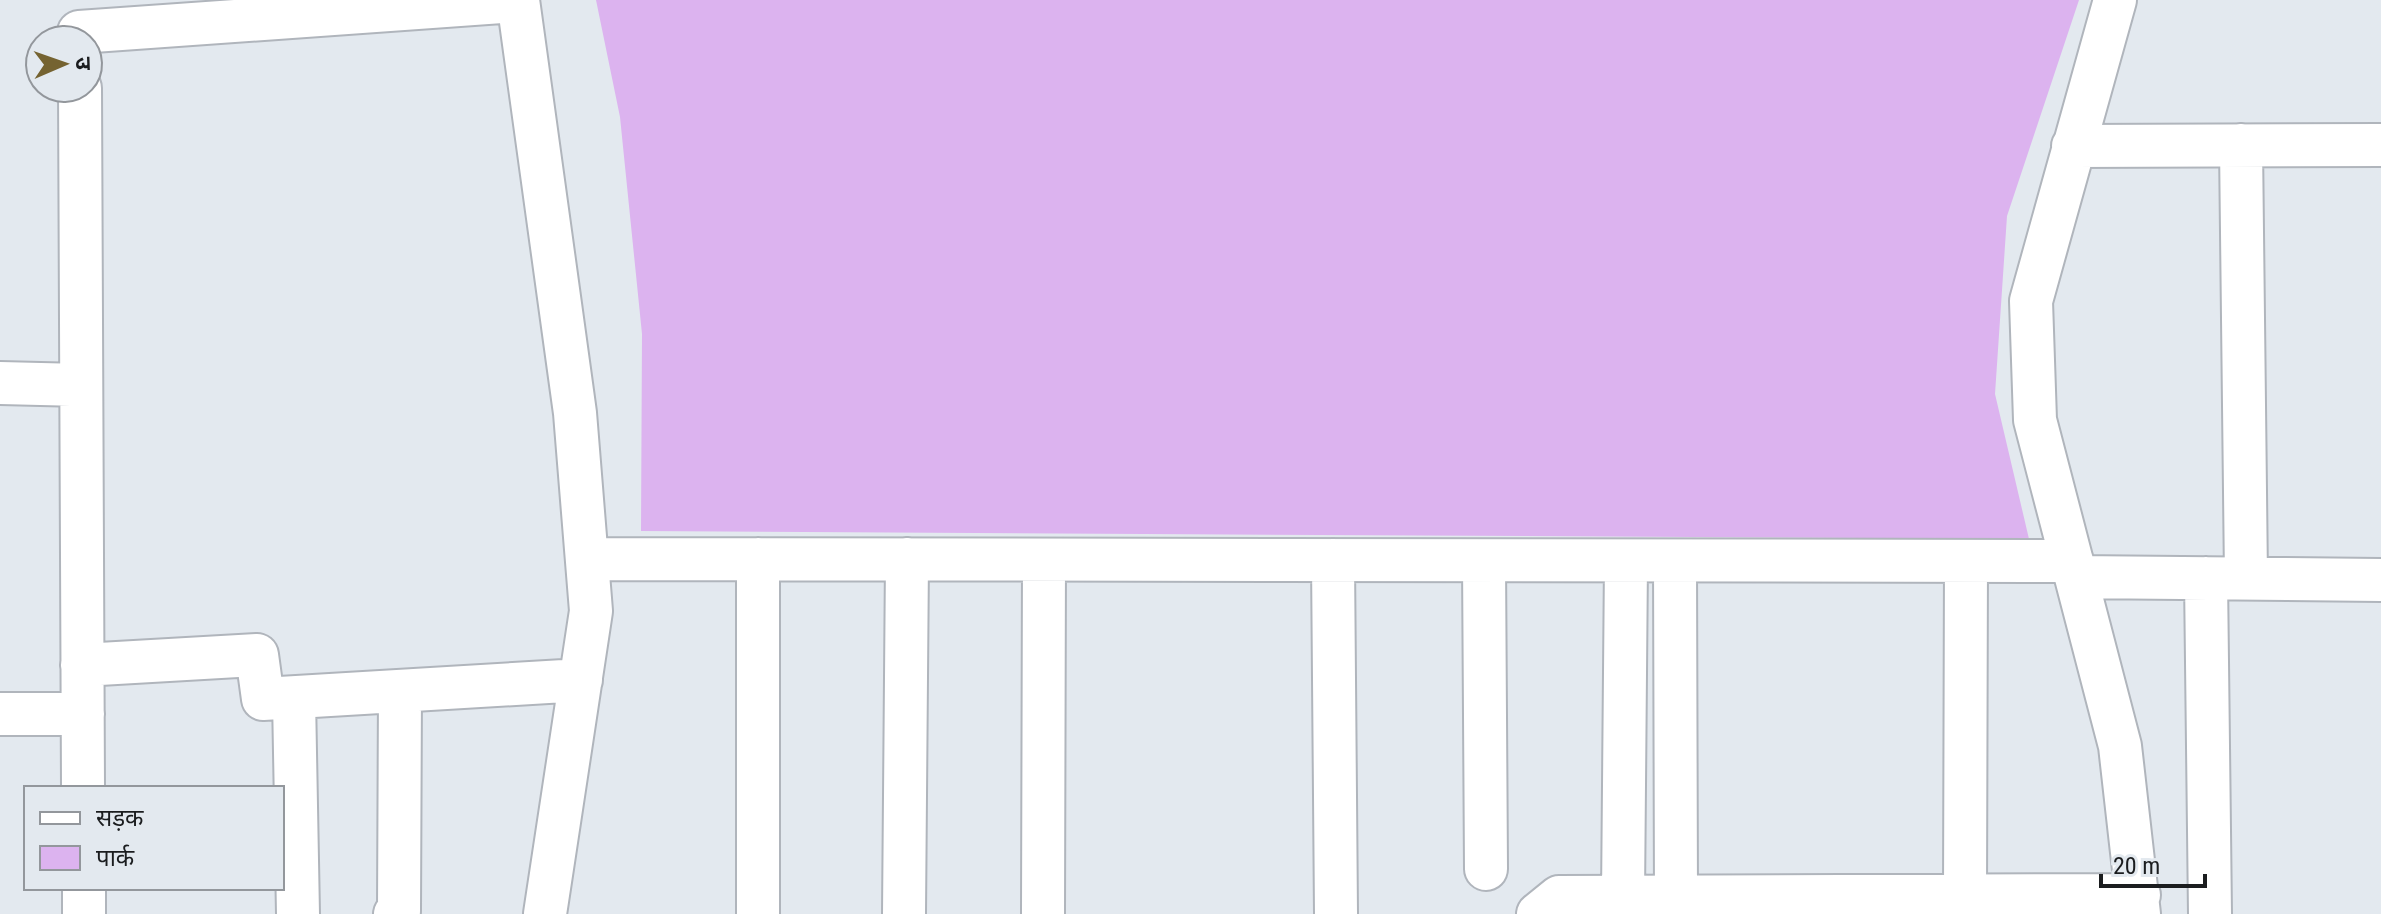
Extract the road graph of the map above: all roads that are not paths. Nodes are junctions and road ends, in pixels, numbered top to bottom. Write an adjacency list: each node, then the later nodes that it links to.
1 (2115, 0): 7 (street)
2 (518, 1): 3 (street); 10 (street)
3 (79, 24)
4 (80, 104): 9 (street)
5 (2241, 145): 6 (street); 7 (street); 20 (street)
6 (2381, 145)
7 (2073, 146): 19 (street)
8 (0, 383): 9 (street)
9 (81, 385): 22 (street)
10 (587, 559): 11 (street); 23 (street)
11 (758, 559): 12 (street); 40 (street)
12 (907, 559): 13 (street); 41 (street)
13 (1044, 560): 14 (street); 42 (street)
14 (1333, 560): 15 (street); 43 (street)
15 (1484, 561): 16 (street); 29 (street)
16 (1626, 561): 17 (street); 31 (street)
17 (1675, 561): 18 (street); 32 (street)
18 (1966, 561): 19 (street); 33 (street)
19 (2074, 569): 20 (street); 35 (street)
20 (2226, 578): 21 (street); 45 (street)
21 (2381, 580)
22 (82, 665): 25 (street); 27 (street)
23 (581, 680): 24 (street); 39 (street)
24 (400, 691): 25 (street); 38 (street)
25 (294, 698): 37 (street)
26 (0, 714): 27 (street)
27 (83, 714): 28 (street)
28 (83, 786)
29 (1486, 869)
30 (84, 890): 36 (street)
31 (1623, 897): 32 (street); 44 (street)
32 (1676, 897): 34 (street)
33 (1952, 902): 34 (street); 35 (street)
34 (1805, 905)
35 (2139, 905)
36 (84, 914)
37 (298, 914)
38 (395, 914)
39 (545, 914)
40 (758, 914)
41 (904, 914)
42 (1043, 914)
43 (1336, 914)
44 (1538, 914)
45 (2210, 914)

